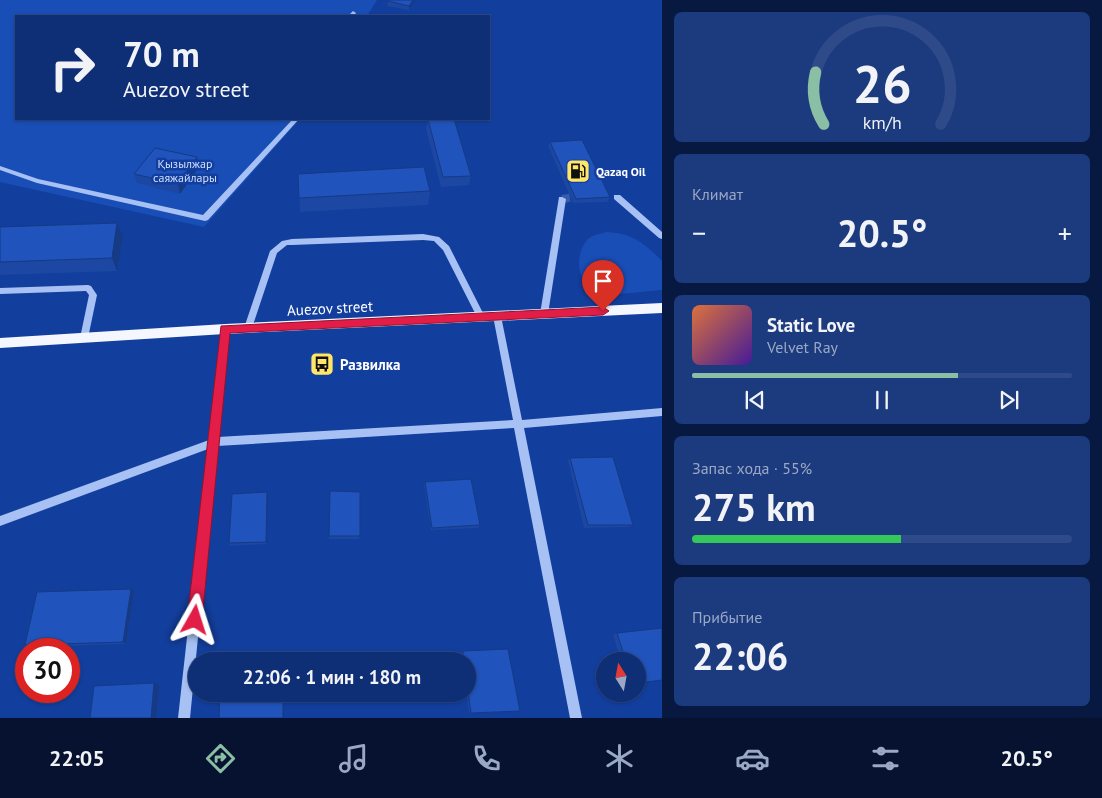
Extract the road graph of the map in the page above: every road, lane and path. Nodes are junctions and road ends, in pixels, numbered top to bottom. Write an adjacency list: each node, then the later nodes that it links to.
1 (295, 120): 2 (street)
2 (0, 168)
3 (617, 197): 5 (street)
4 (562, 199): 8 (street)
5 (662, 236)
6 (0, 291): 13 (street)
7 (662, 308): 8 (main road, Auezov street)
8 (544, 314): 9 (main road, Auezov street)
9 (497, 316): 10 (main road, Auezov street); 16 (street)
10 (481, 317): 11 (main road, Auezov street); 11 (street)
11 (248, 328): 12 (main road, Auezov street)
12 (225, 329): 13 (main road, Auezov street); 17 (street)
13 (84, 338): 14 (main road, Auezov street)
14 (0, 343)
15 (662, 412): 16 (street)
16 (519, 424): 17 (street); 20 (street)
17 (214, 442): 18 (street); 19 (street)
18 (0, 520)
19 (184, 718)
20 (576, 718)

